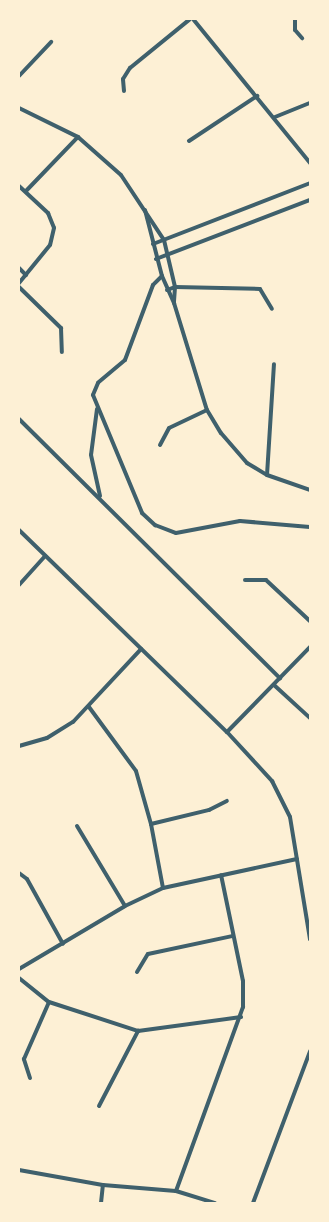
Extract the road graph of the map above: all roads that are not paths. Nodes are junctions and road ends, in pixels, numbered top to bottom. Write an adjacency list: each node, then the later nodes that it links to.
1 (191, 19): 6 (street); 7 (street)
2 (295, 19): 3 (street)
3 (302, 38)
4 (51, 42): 5 (street)
5 (19, 76)
6 (124, 91)
7 (257, 96): 10 (street); 12 (street)
8 (310, 103): 10 (street)
9 (19, 108): 11 (street)
10 (275, 117): 13 (street)
11 (78, 137): 16 (street); 18 (street)
12 (189, 141)
13 (310, 163)
14 (310, 183): 19 (street)
15 (19, 186): 16 (street)
16 (26, 191): 24 (street)
17 (310, 200): 21 (street)
18 (145, 210): 19 (street); 20 (street)
19 (164, 240): 20 (street); 21 (street)
20 (153, 244): 22 (street)
21 (169, 256): 22 (street); 28 (street)
22 (156, 260): 25 (street)
23 (19, 268): 24 (street)
24 (26, 275): 26 (street)
25 (162, 276): 29 (street); 34 (street)
26 (19, 283)
27 (19, 287): 32 (street)
28 (175, 287): 29 (street); 30 (street); 31 (street)
29 (167, 290): 30 (street)
30 (174, 303): 35 (street)
31 (272, 309)
32 (62, 352)
33 (274, 364): 38 (street)
34 (97, 408): 40 (street); 41 (street)
35 (207, 410): 37 (street); 38 (street)
36 (19, 420): 40 (street)
37 (160, 445)
38 (267, 475): 39 (street)
39 (310, 490)
40 (100, 496): 49 (street)
41 (310, 527)
42 (19, 530): 43 (street)
43 (45, 556): 45 (street); 48 (street)
44 (245, 580): 46 (street)
45 (19, 585)
46 (310, 621)
47 (310, 647): 49 (street)
48 (141, 649): 51 (street); 53 (street)
49 (280, 678): 50 (street)
50 (274, 685): 52 (street); 53 (street)
51 (89, 707): 54 (street); 56 (street)
52 (310, 718)
53 (227, 732): 58 (street)
54 (19, 746)
55 (226, 802): 56 (street)
56 (151, 824): 61 (street)
57 (77, 826): 62 (street)
58 (297, 859): 60 (street); 63 (street)
59 (19, 873): 66 (street)
60 (221, 875): 61 (street); 64 (street)
61 (163, 888): 62 (street)
62 (124, 906): 66 (street)
63 (308, 916): 65 (street)
64 (233, 936): 68 (street); 71 (street)
65 (310, 939)
66 (63, 944): 67 (street)
67 (19, 969)
68 (137, 972)
69 (19, 978): 70 (street)
70 (49, 1002): 72 (street); 74 (street)
71 (241, 1016): 72 (street); 78 (street)
72 (138, 1031): 75 (street)
73 (310, 1051): 81 (street)
74 (30, 1078)
75 (99, 1106)
76 (19, 1170): 77 (street)
77 (102, 1185): 78 (street); 79 (street)
78 (176, 1191): 80 (street)
79 (101, 1203)
80 (215, 1203)
81 (253, 1203)

